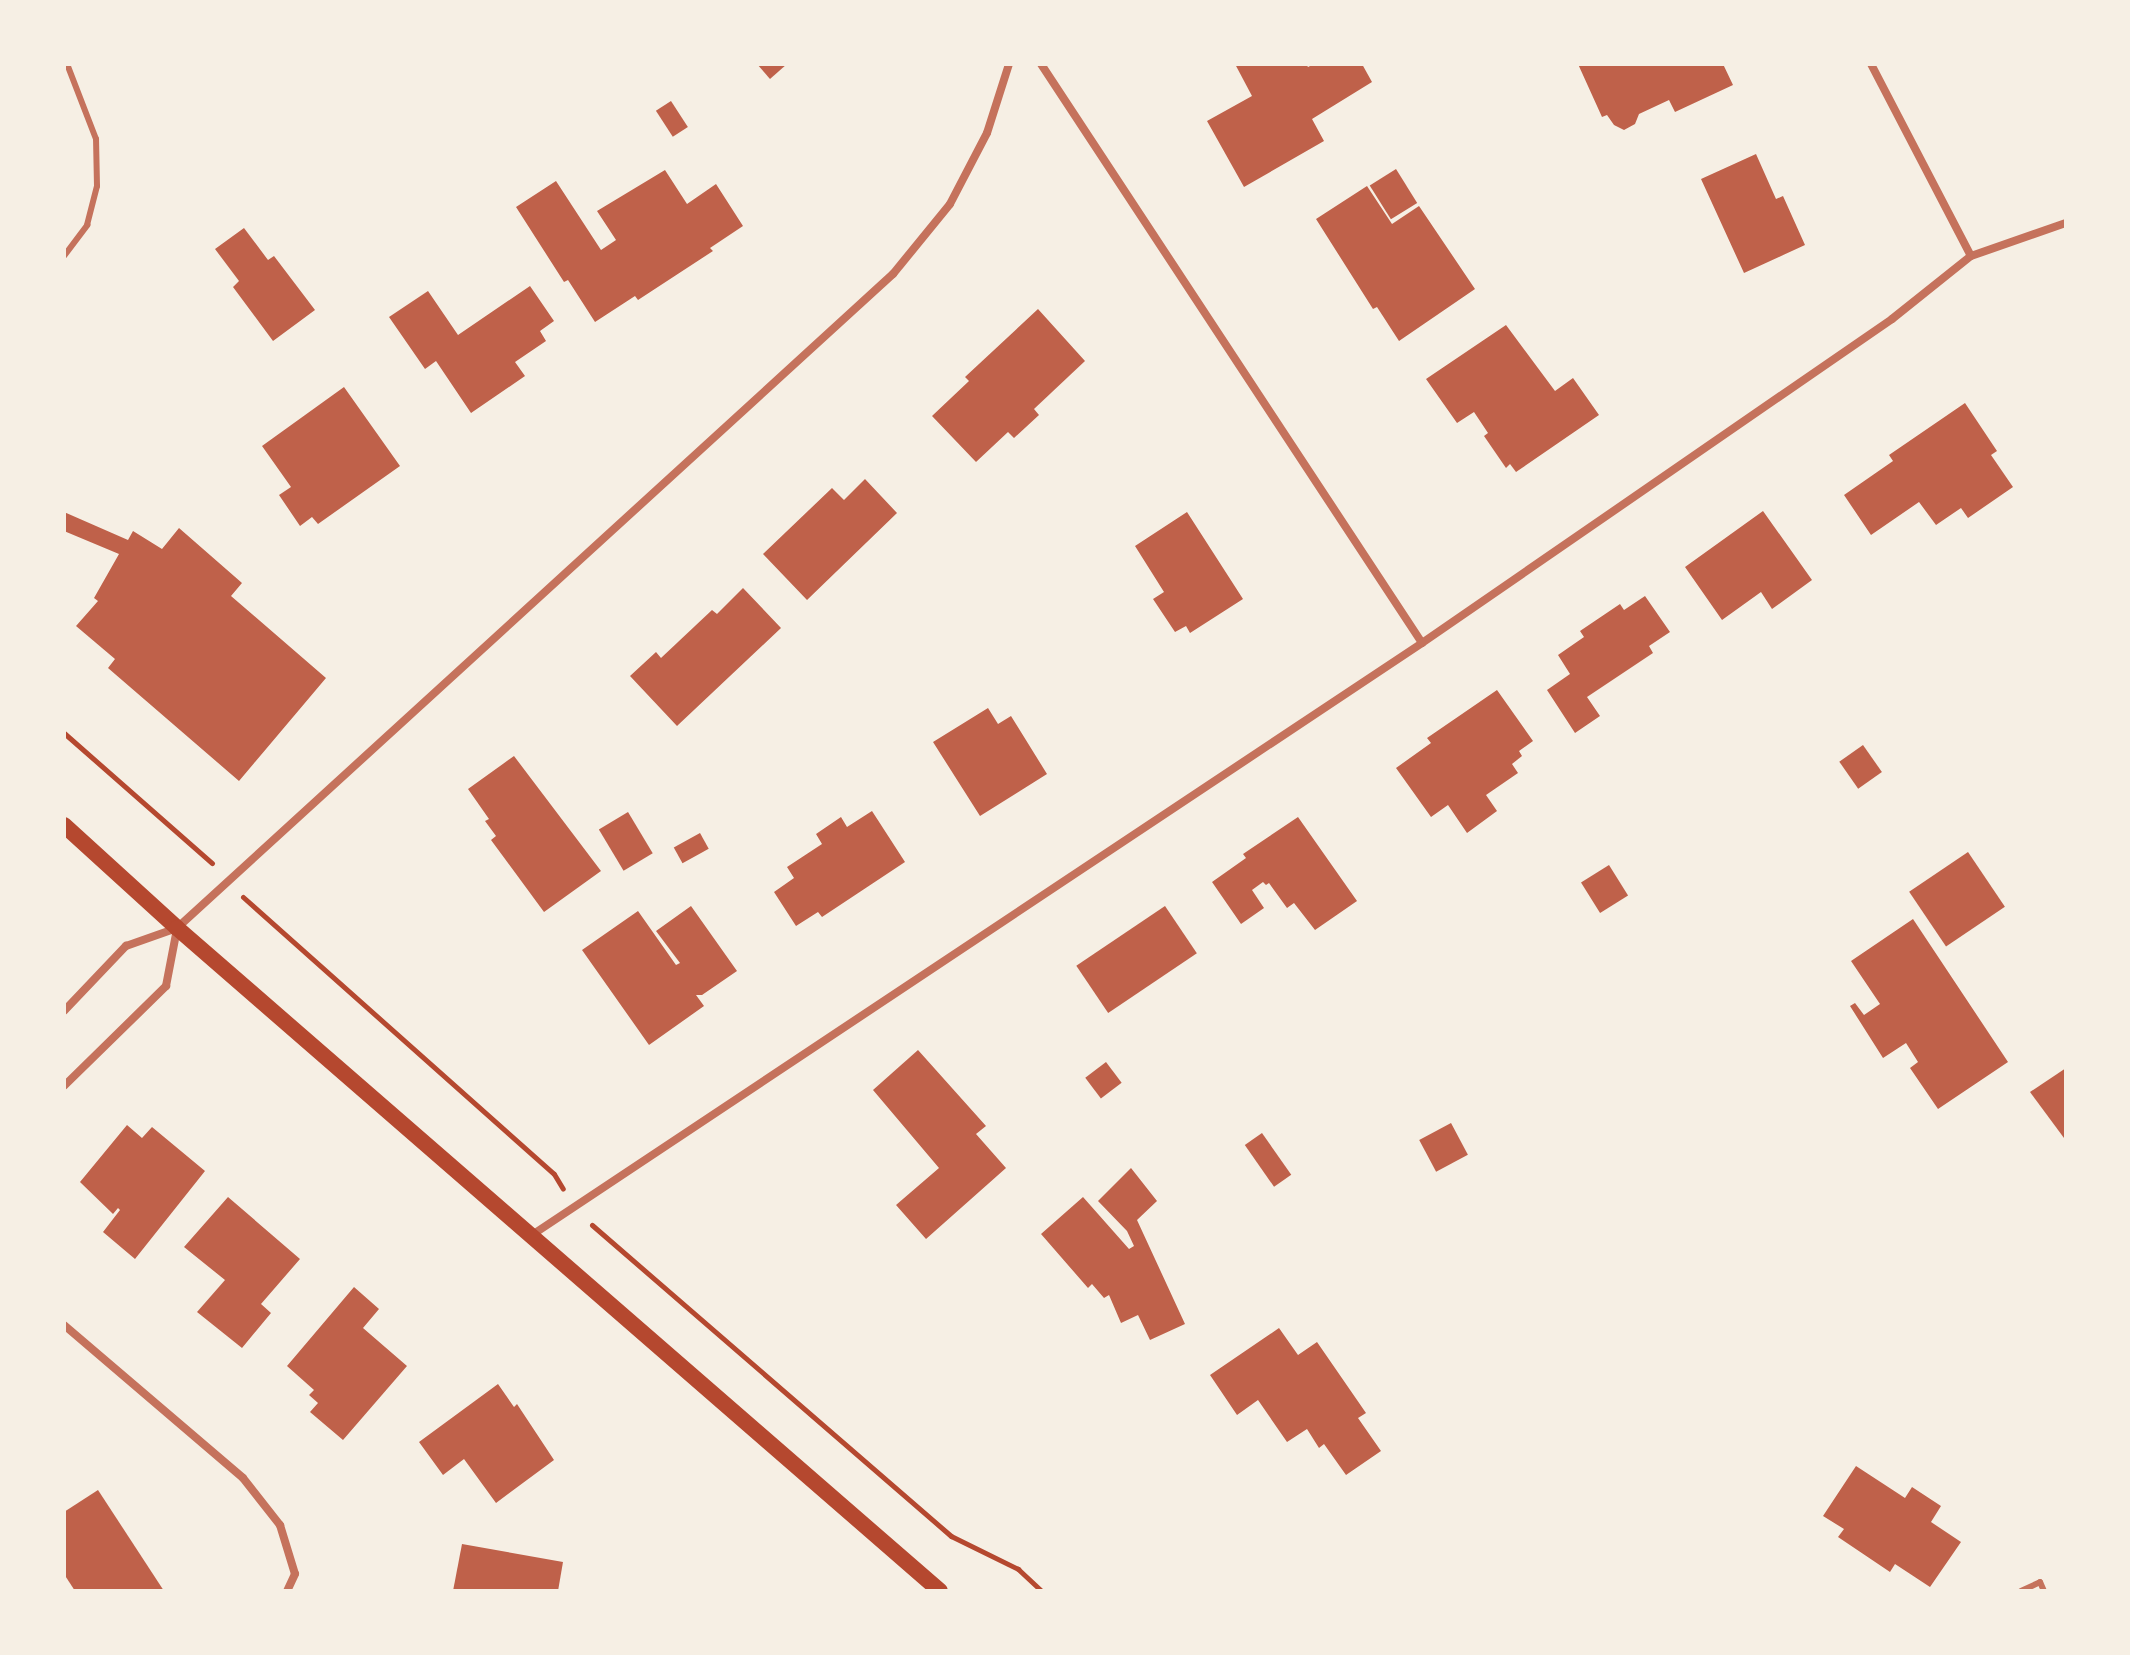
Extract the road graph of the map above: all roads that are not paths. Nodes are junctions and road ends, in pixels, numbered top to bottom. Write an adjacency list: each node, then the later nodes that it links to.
1 (67, 64): 6 (lane)
2 (1009, 64): 10 (street)
3 (1041, 64): 8 (street)
4 (1871, 64): 7 (street)
5 (2066, 223): 7 (street)
6 (64, 256)
7 (1971, 256): 8 (street)
8 (1422, 643): 13 (street)
9 (64, 825): 10 (main road)
10 (177, 928): 11 (street); 12 (street); 13 (main road)
11 (64, 1011)
12 (64, 1086)
13 (532, 1235): 16 (main road)
14 (64, 1325): 15 (street)
15 (287, 1591)
16 (940, 1591)
17 (2021, 1591): 18 (lane)
18 (2044, 1591)

